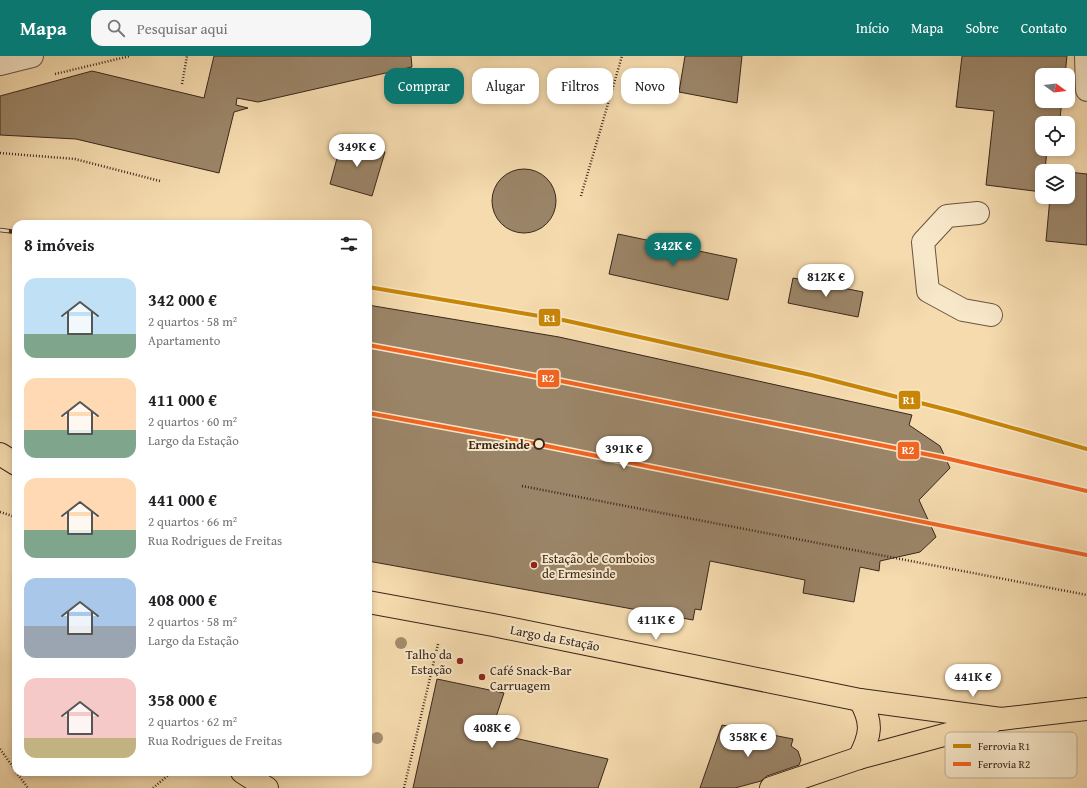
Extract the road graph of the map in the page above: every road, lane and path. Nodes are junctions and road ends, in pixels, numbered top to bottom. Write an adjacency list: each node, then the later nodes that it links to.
1 (32, 56): 6 (street)
2 (130, 56): 7 (path)
3 (187, 56): 8 (path)
4 (622, 56): 12 (path)
5 (1086, 56): 9 (street)
6 (0, 64)
7 (54, 75)
8 (182, 84)
9 (1087, 90)
10 (0, 153): 11 (path)
11 (160, 181)
12 (581, 196)
13 (978, 213): 14 (street)
14 (991, 315)
15 (0, 454): 16 (main road)
16 (12, 462)
17 (522, 486): 20 (path)
18 (0, 512): 19 (path)
19 (12, 516)
20 (1087, 595)
21 (372, 603): 22 (main road, Largo da Estação)
22 (445, 616): 23 (main road, Largo da Estação); 37 (path)
23 (860, 700): 25 (main road, Largo da Estação); 29 (main road)
24 (1087, 709): 25 (main road)
25 (1001, 719): 26 (main road)
26 (954, 732)
27 (945, 734): 29 (main road)
28 (0, 749): 30 (path)
29 (859, 758): 38 (main road)
30 (12, 766)
31 (19, 776): 34 (path)
32 (167, 776): 35 (path)
33 (248, 776): 36 (main road)
34 (28, 788)
35 (153, 788)
36 (266, 788)
37 (404, 788)
38 (771, 788)

